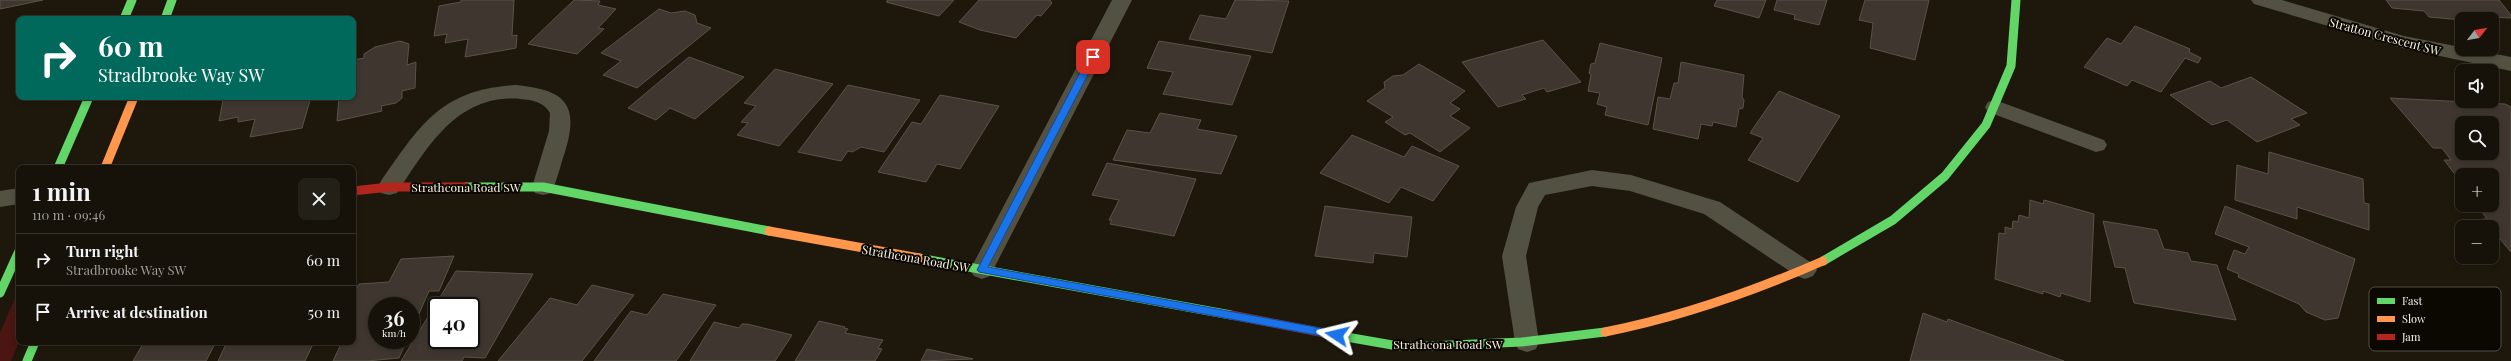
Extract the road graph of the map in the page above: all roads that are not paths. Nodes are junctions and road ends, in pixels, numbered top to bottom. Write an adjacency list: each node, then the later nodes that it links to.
1 (132, 0): 6 (street)
2 (172, 0): 7 (street)
3 (1122, 0): 21 (street)
4 (2016, 0): 11 (street, Strathcona Road SW)
5 (2261, 0): 8 (street, Stratton Crescent SW)
6 (125, 16)
7 (166, 16)
8 (2511, 64)
9 (88, 100): 13 (street)
10 (133, 100): 14 (street)
11 (1995, 107): 12 (street); 22 (street, Strathcona Road SW)
12 (2096, 145)
13 (59, 165)
14 (106, 165)
15 (389, 187): 16 (street, Strathcona Road SW); 16 (street, Strathcona Road SW); 17 (street, Strathcona Road SW)
16 (542, 187): 21 (street, Strathcona Road SW)
17 (356, 191)
18 (16, 196): 19 (street)
19 (0, 199)
20 (11, 261): 23 (street)
21 (982, 270): 24 (street, Strathcona Road SW)
22 (1805, 270): 24 (street, Strathcona Road SW); 24 (street)
23 (0, 293)
24 (1527, 342)
25 (34, 345): 26 (street)
26 (27, 361)

